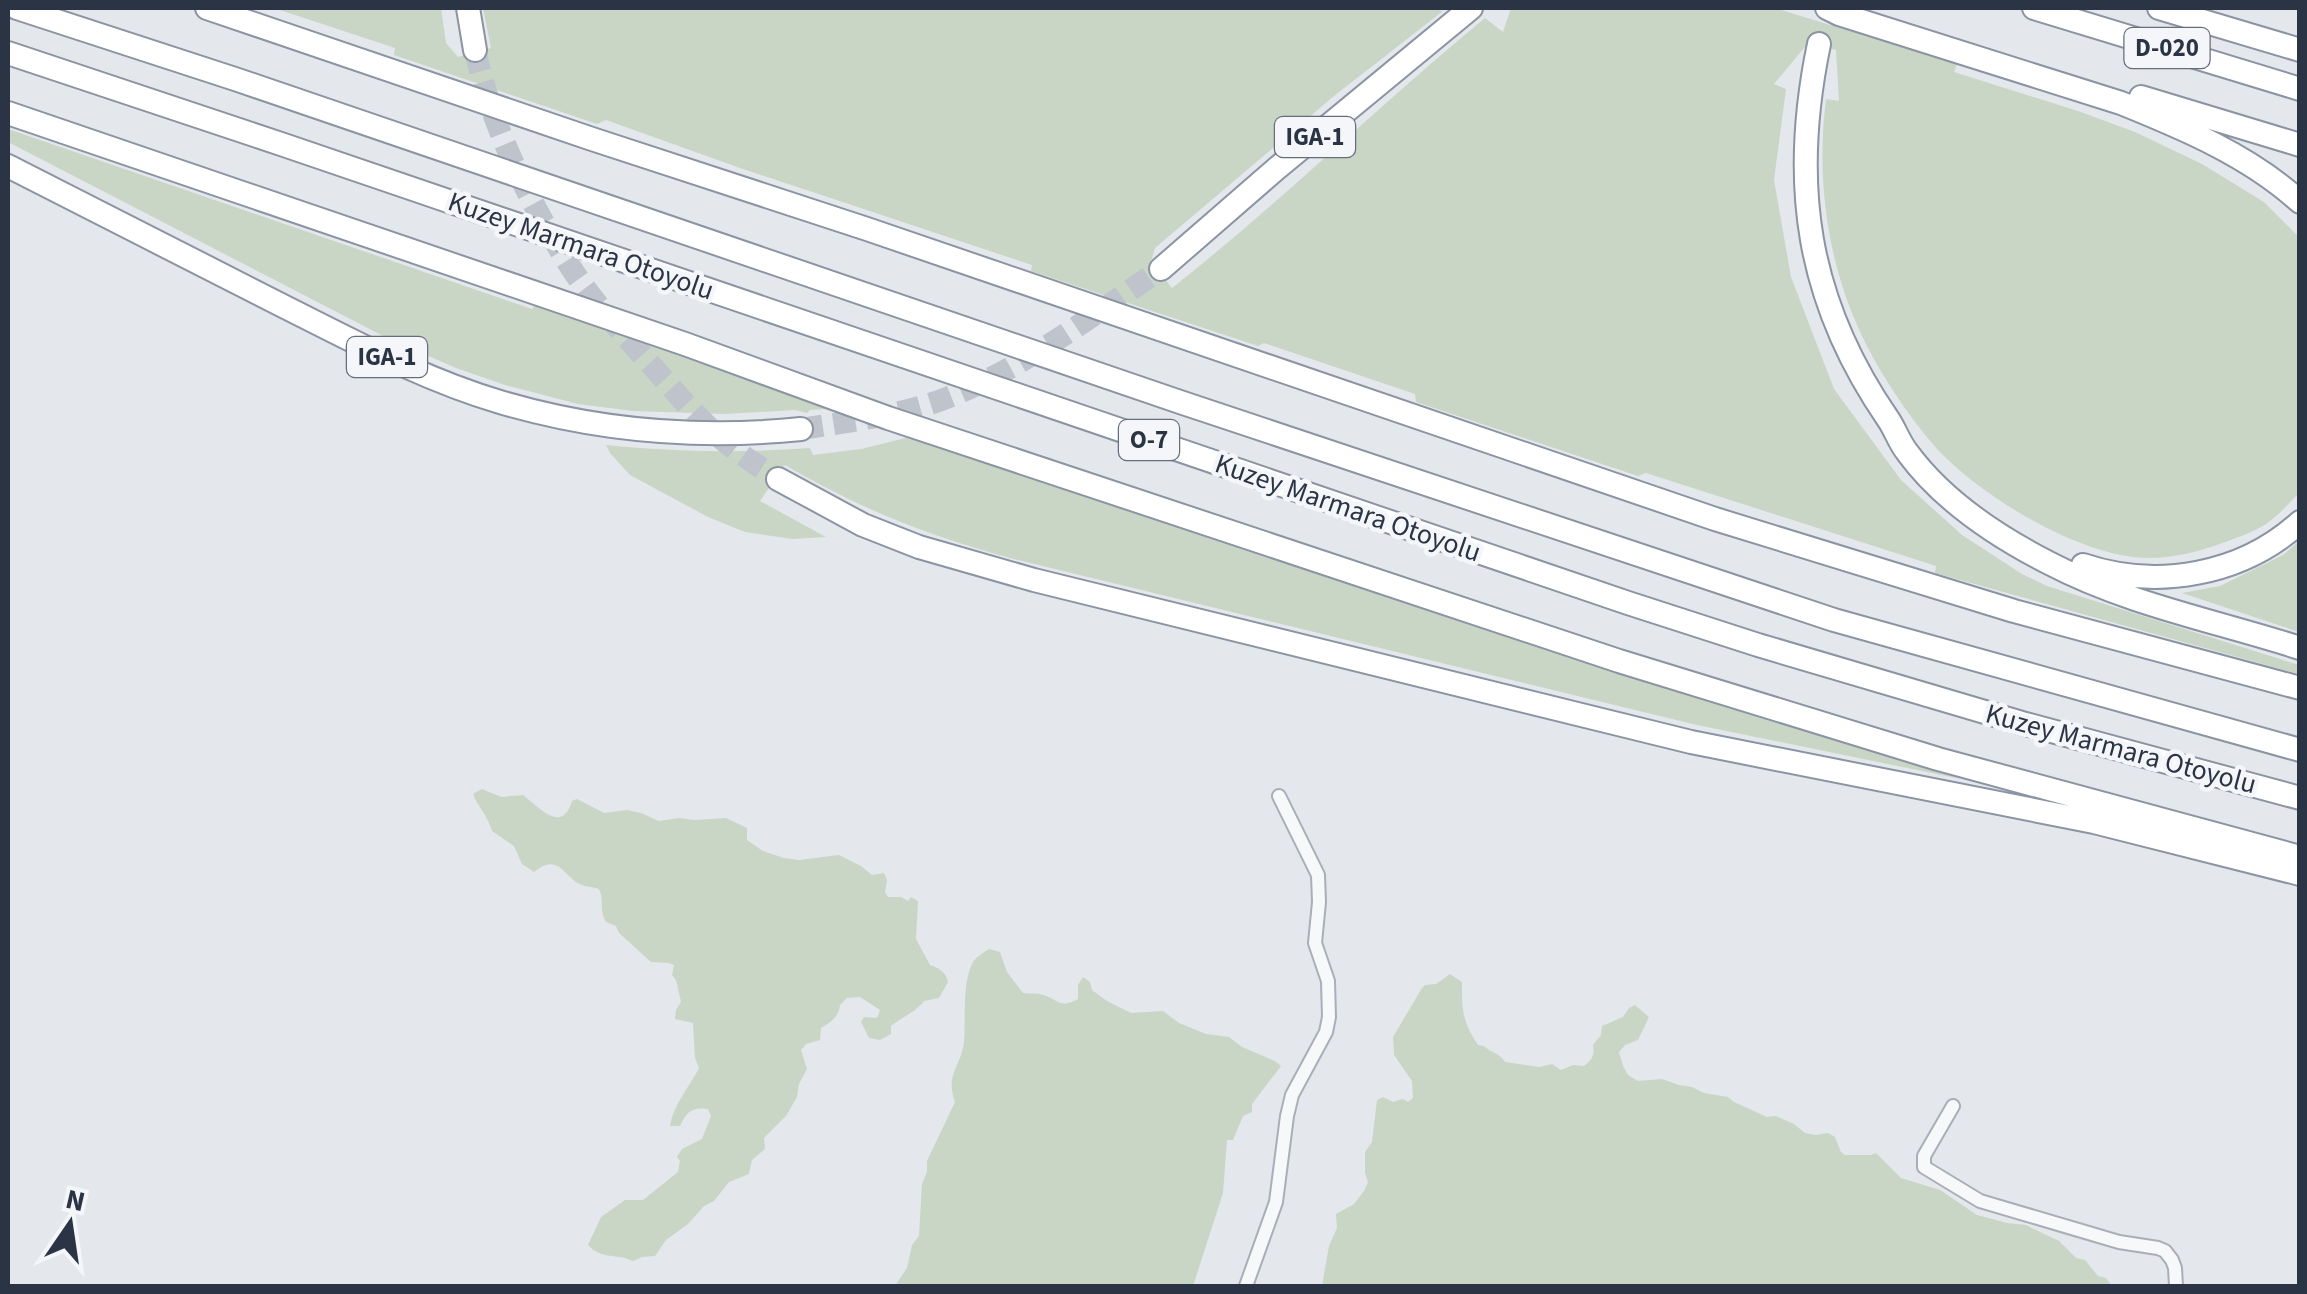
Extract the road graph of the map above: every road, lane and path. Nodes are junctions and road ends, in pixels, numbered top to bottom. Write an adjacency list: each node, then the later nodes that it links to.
1 (17, 8): 25 (highway, Kuzey Marmara Otoyolu / O-7)
2 (207, 8): 24 (highway)
3 (468, 8): 10 (highway)
4 (1471, 8): 18 (highway, IGA-1)
5 (1826, 8): 17 (highway)
6 (1846, 8): 15 (highway)
7 (2034, 8): 13 (highway, D-020)
8 (2160, 8): 11 (highway, D-020)
9 (1819, 44): 19 (highway)
10 (475, 50)
11 (2300, 50)
12 (8, 53): 27 (highway, Kuzey Marmara Otoyolu / O-7)
13 (2300, 88)
14 (8, 113): 28 (highway)
15 (2300, 145)
16 (8, 166): 20 (highway, IGA-1)
17 (2300, 202)
18 (1161, 269)
19 (1892, 424): 22 (highway); 23 (highway)
20 (801, 430)
21 (778, 479): 29 (highway)
22 (2300, 522)
23 (2300, 648)
24 (2300, 688)
25 (2300, 750)
26 (1279, 796): 31 (street)
27 (2300, 798)
28 (2300, 858)
29 (2300, 874)
30 (1953, 1106): 32 (street)
31 (1246, 1286)
32 (2176, 1286)

